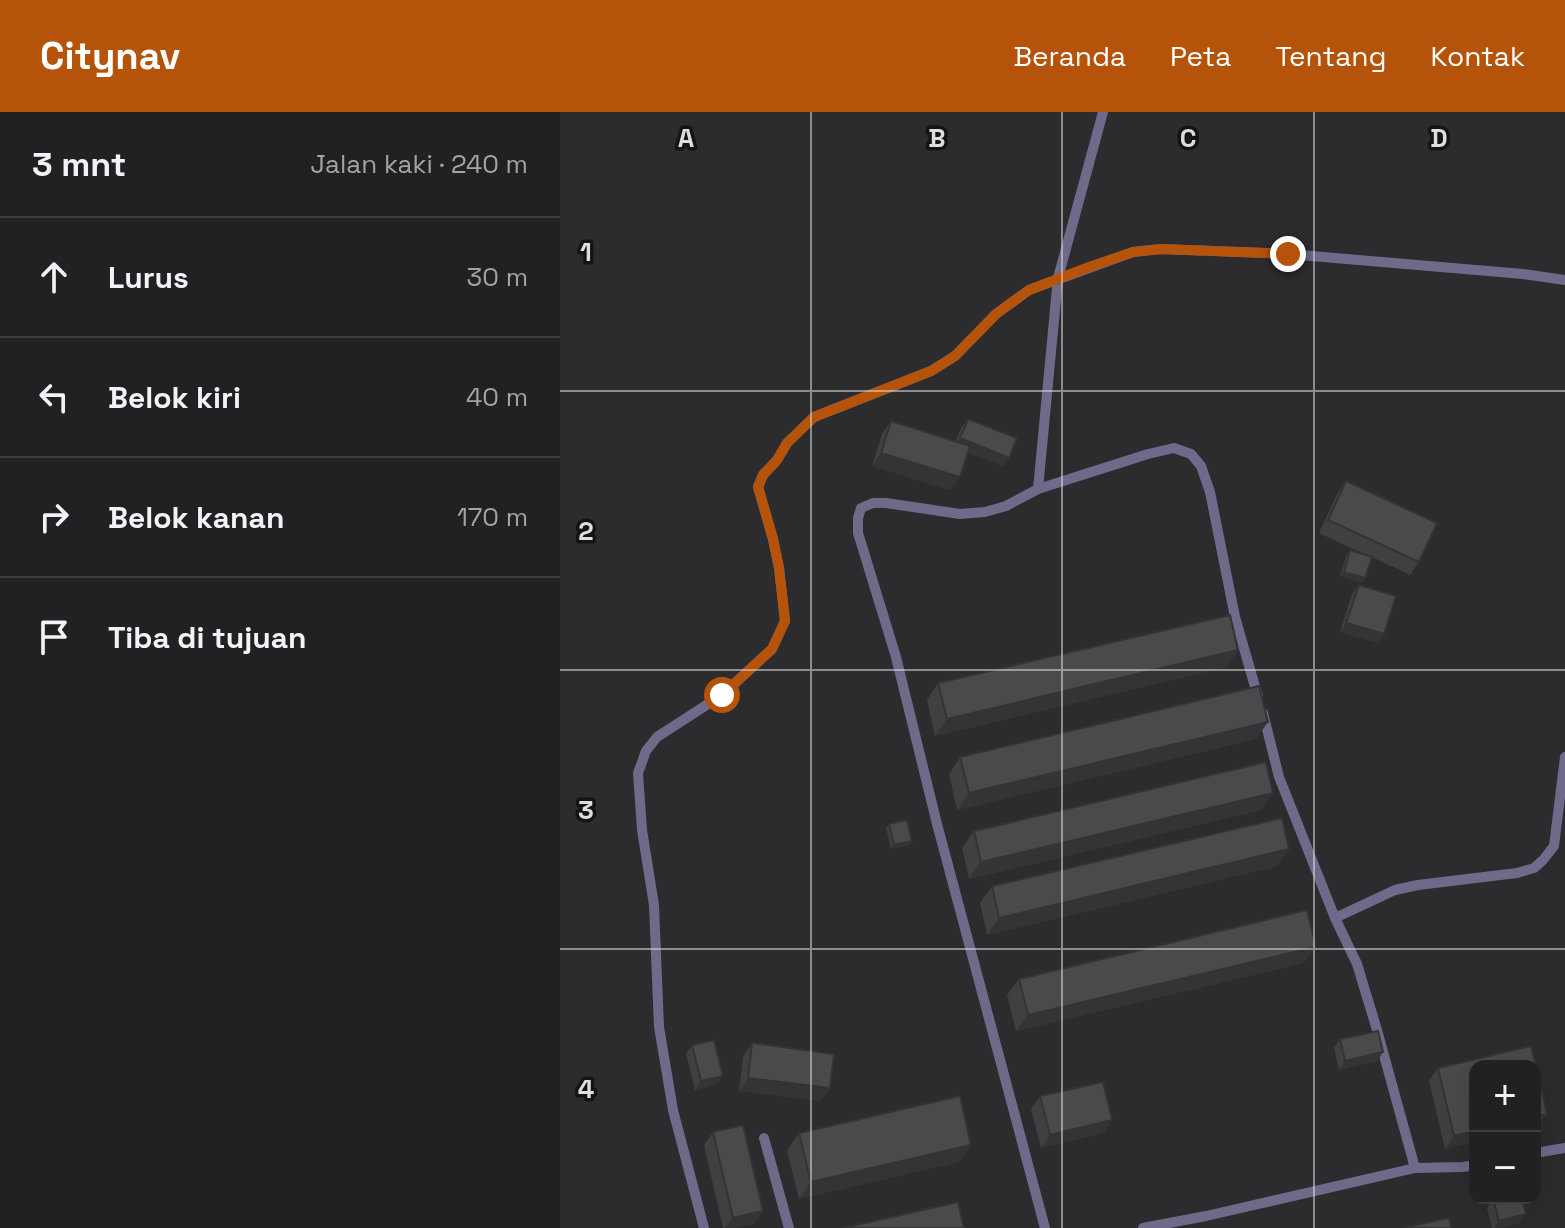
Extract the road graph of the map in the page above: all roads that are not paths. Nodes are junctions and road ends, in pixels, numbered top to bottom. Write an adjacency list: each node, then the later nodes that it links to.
1 (1103, 112): 2 (lane)
2 (1058, 278): 3 (lane); 4 (lane); 12 (lane)
3 (1565, 280)
4 (1038, 489): 6 (lane); 14 (lane)
5 (1565, 757): 6 (lane)
6 (1335, 918): 11 (lane)
7 (764, 1138): 13 (lane)
8 (1565, 1148): 9 (lane)
9 (1541, 1152)
10 (1469, 1166): 11 (lane)
11 (1415, 1168): 15 (lane)
12 (704, 1228)
13 (789, 1228)
14 (1045, 1228)
15 (1143, 1228)

